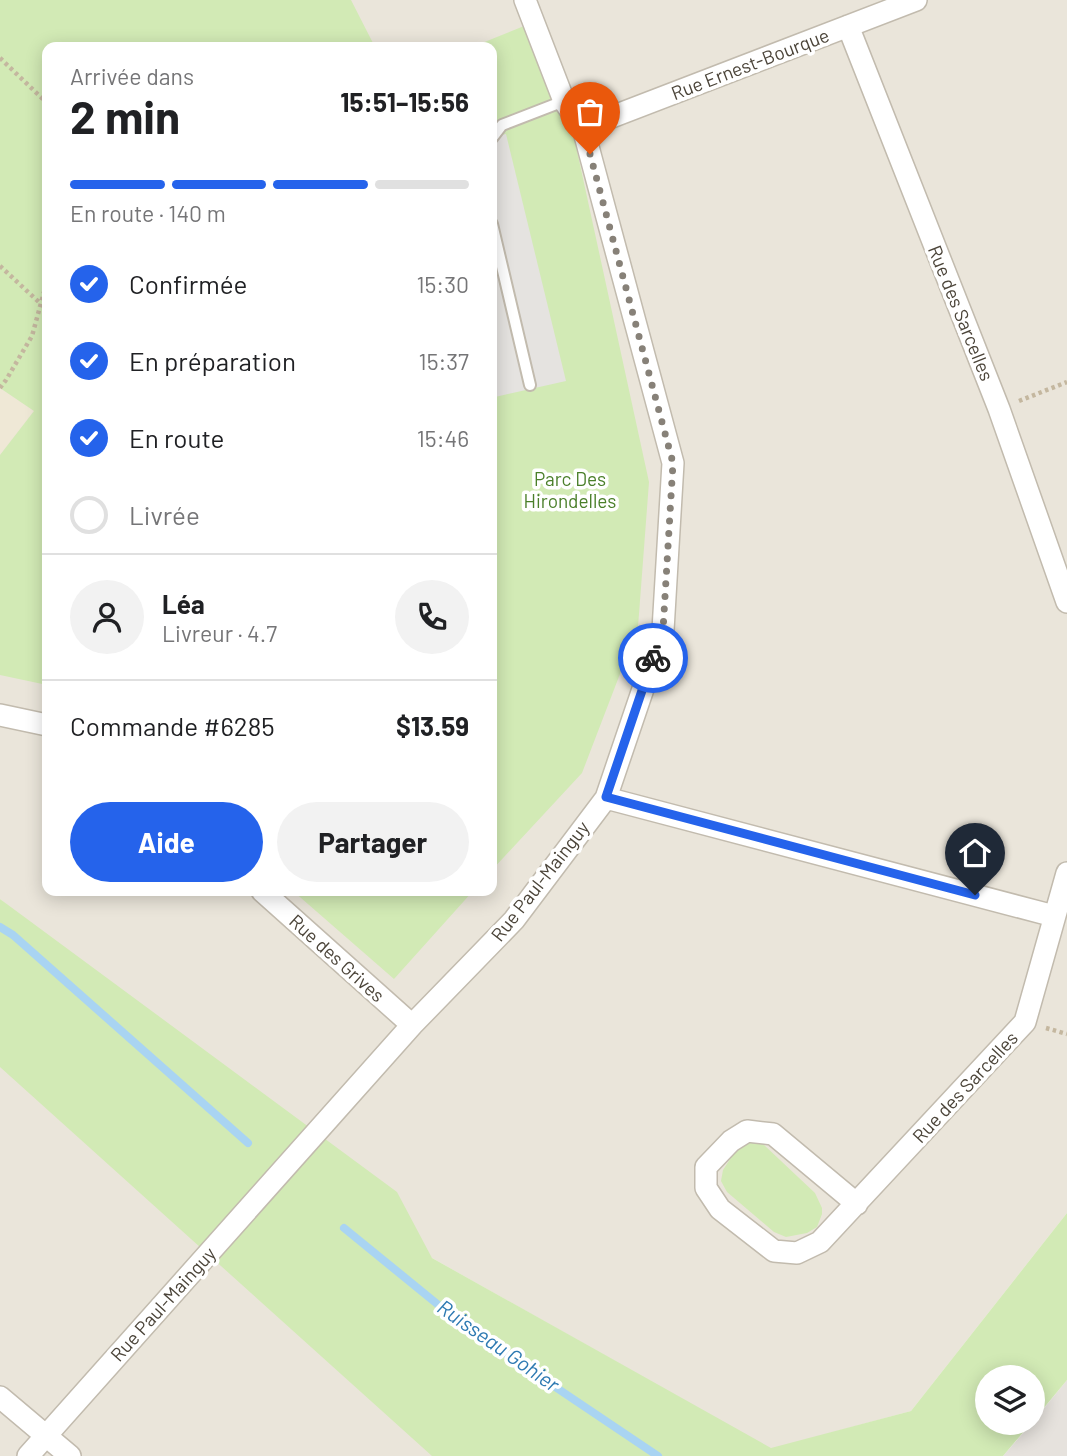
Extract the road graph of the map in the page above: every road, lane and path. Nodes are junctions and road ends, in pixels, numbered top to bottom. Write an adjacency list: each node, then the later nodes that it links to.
1 (525, 0): 6 (street, Rue Paul-Mainguy)
2 (916, 0): 3 (street, Rue Ernest-Bourque)
3 (848, 26): 7 (street, Rue Ernest-Bourque); 16 (street, Rue des Sarcelles)
4 (0, 58): 5 (path)
5 (42, 98)
6 (564, 101): 7 (street, Rue Paul-Mainguy); 8 (lane)
7 (583, 128): 20 (street, Rue Paul-Mainguy)
8 (497, 132)
9 (497, 244): 14 (lane)
10 (0, 266): 12 (path)
11 (42, 300): 12 (path)
12 (41, 304): 15 (path)
13 (1067, 382): 16 (path)
14 (530, 386)
15 (0, 388)
16 (999, 409): 17 (street, Rue des Sarcelles)
17 (1067, 602)
18 (0, 715): 19 (street)
19 (42, 724)
20 (606, 797): 23 (street); 24 (street, Rue Paul-Mainguy)
21 (1067, 873): 23 (street, Rue des Sarcelles)
22 (268, 896): 24 (street, Rue des Grives)
23 (1054, 916): 25 (street, Rue des Sarcelles)
24 (412, 1025): 27 (street, Rue Paul-Mainguy)
25 (857, 1204): 25 (street, Rue des Sarcelles)
26 (0, 1397): 27 (street)
27 (46, 1435): 28 (street, Rue Paul-Mainguy); 29 (street)
28 (28, 1456)
29 (70, 1456)

